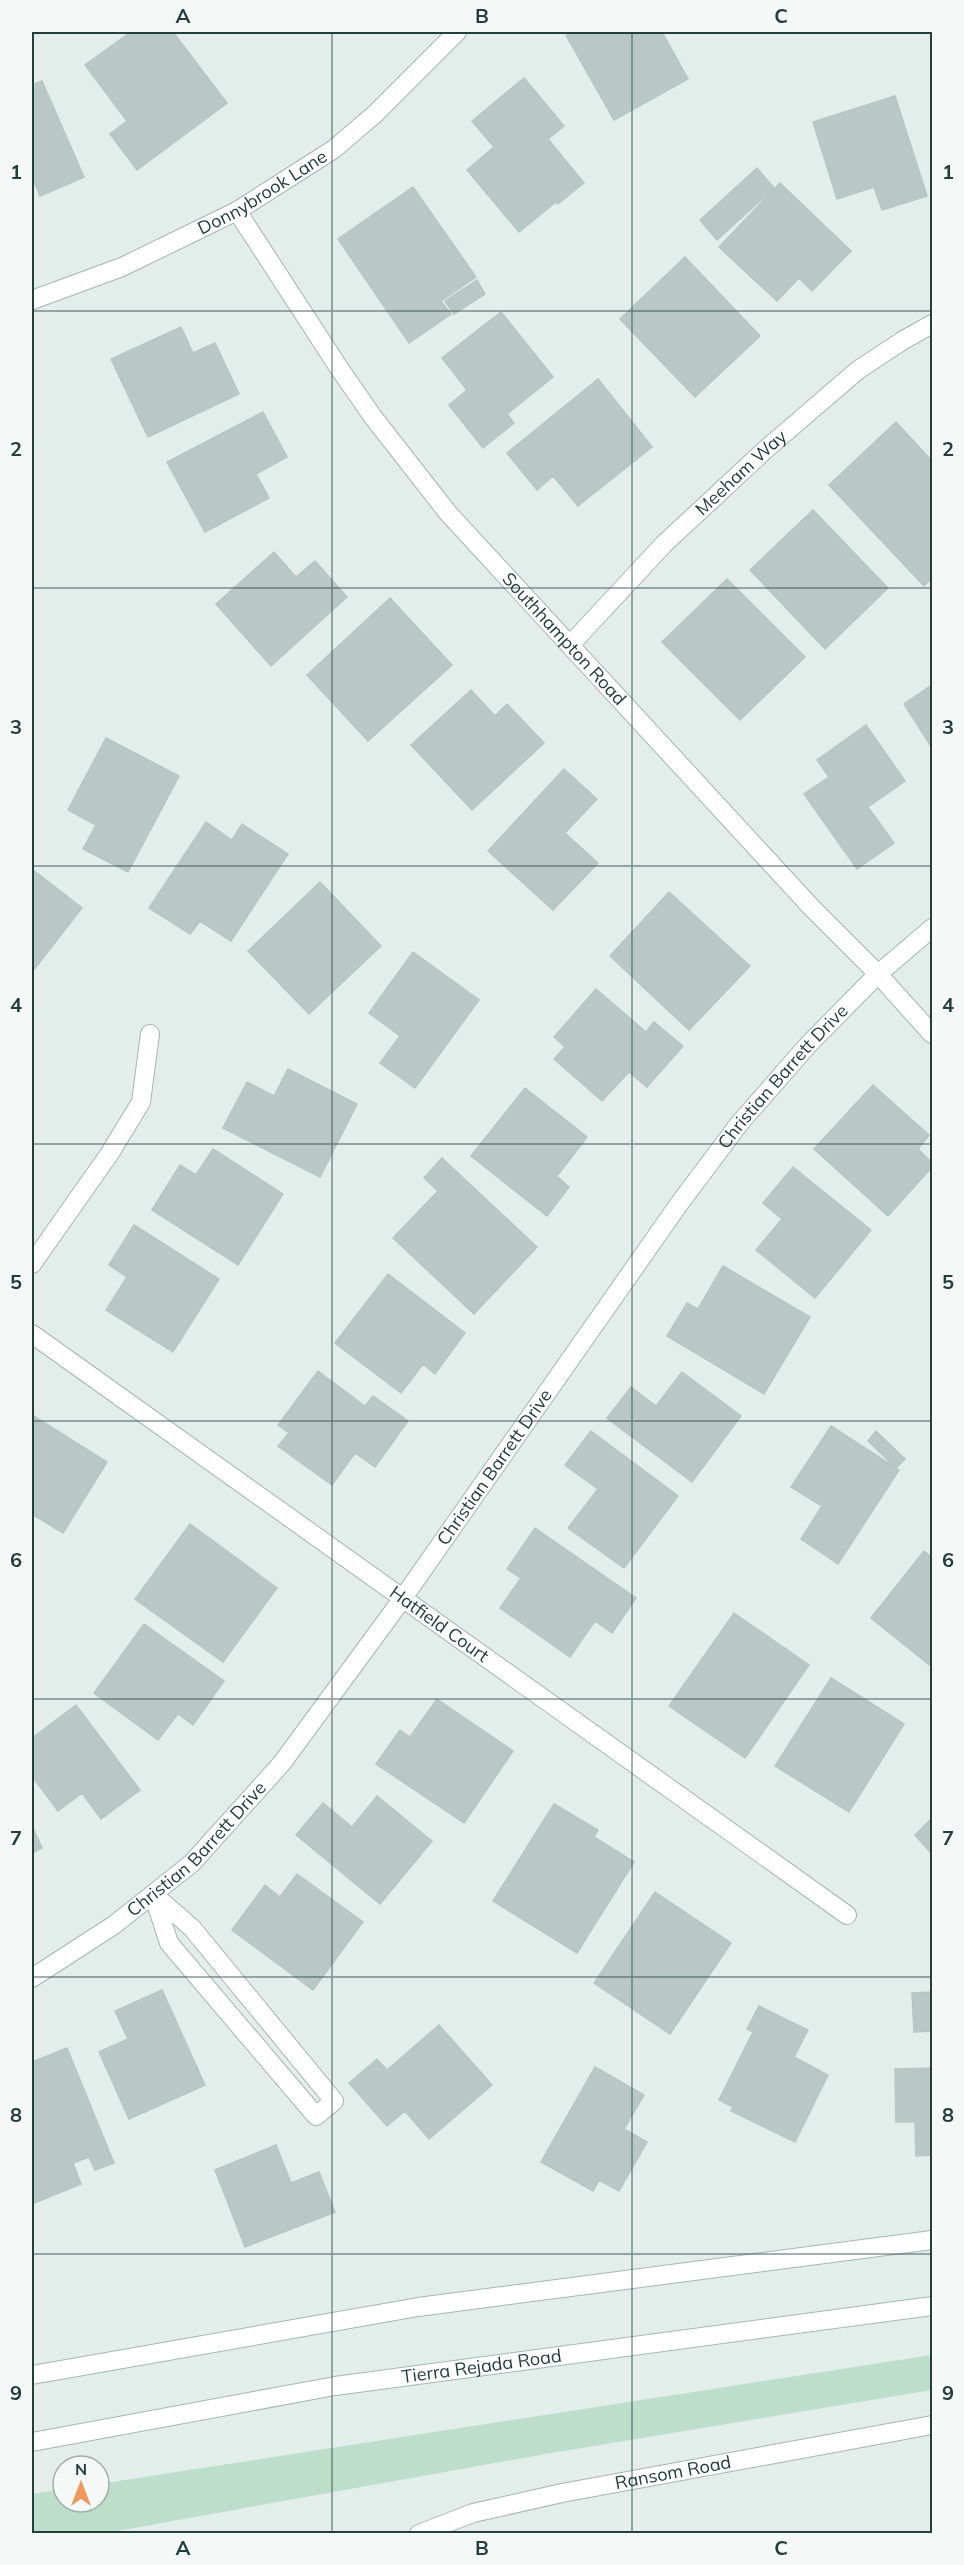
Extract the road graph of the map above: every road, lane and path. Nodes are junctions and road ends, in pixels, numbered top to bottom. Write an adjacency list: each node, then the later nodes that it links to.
1 (457, 32): 2 (street, Donnybrook Lane)
2 (237, 211): 3 (street, Donnybrook Lane); 5 (street, Southhampton Road)
3 (32, 300)
4 (933, 324): 5 (street, Meeham Way)
5 (570, 645): 7 (street, Southhampton Road)
6 (933, 928): 7 (street, Christian Barrett Drive)
7 (878, 974): 9 (street, Southhampton Road); 12 (street, Christian Barrett Drive)
8 (150, 1034): 10 (street)
9 (933, 1034)
10 (32, 1264)
11 (32, 1334): 12 (street, Hatfield Court)
12 (403, 1598): 13 (street, Christian Barrett Drive); 14 (street, Hatfield Court)
13 (153, 1894): 13 (street); 15 (street, Christian Barrett Drive)
14 (847, 1915)
15 (32, 1978)
16 (933, 2240): 18 (street)
17 (933, 2306): 20 (street, Tierra Rejada Road)
18 (32, 2375)
19 (933, 2425): 21 (street, Ransom Road)
20 (32, 2442)
21 (423, 2533)

